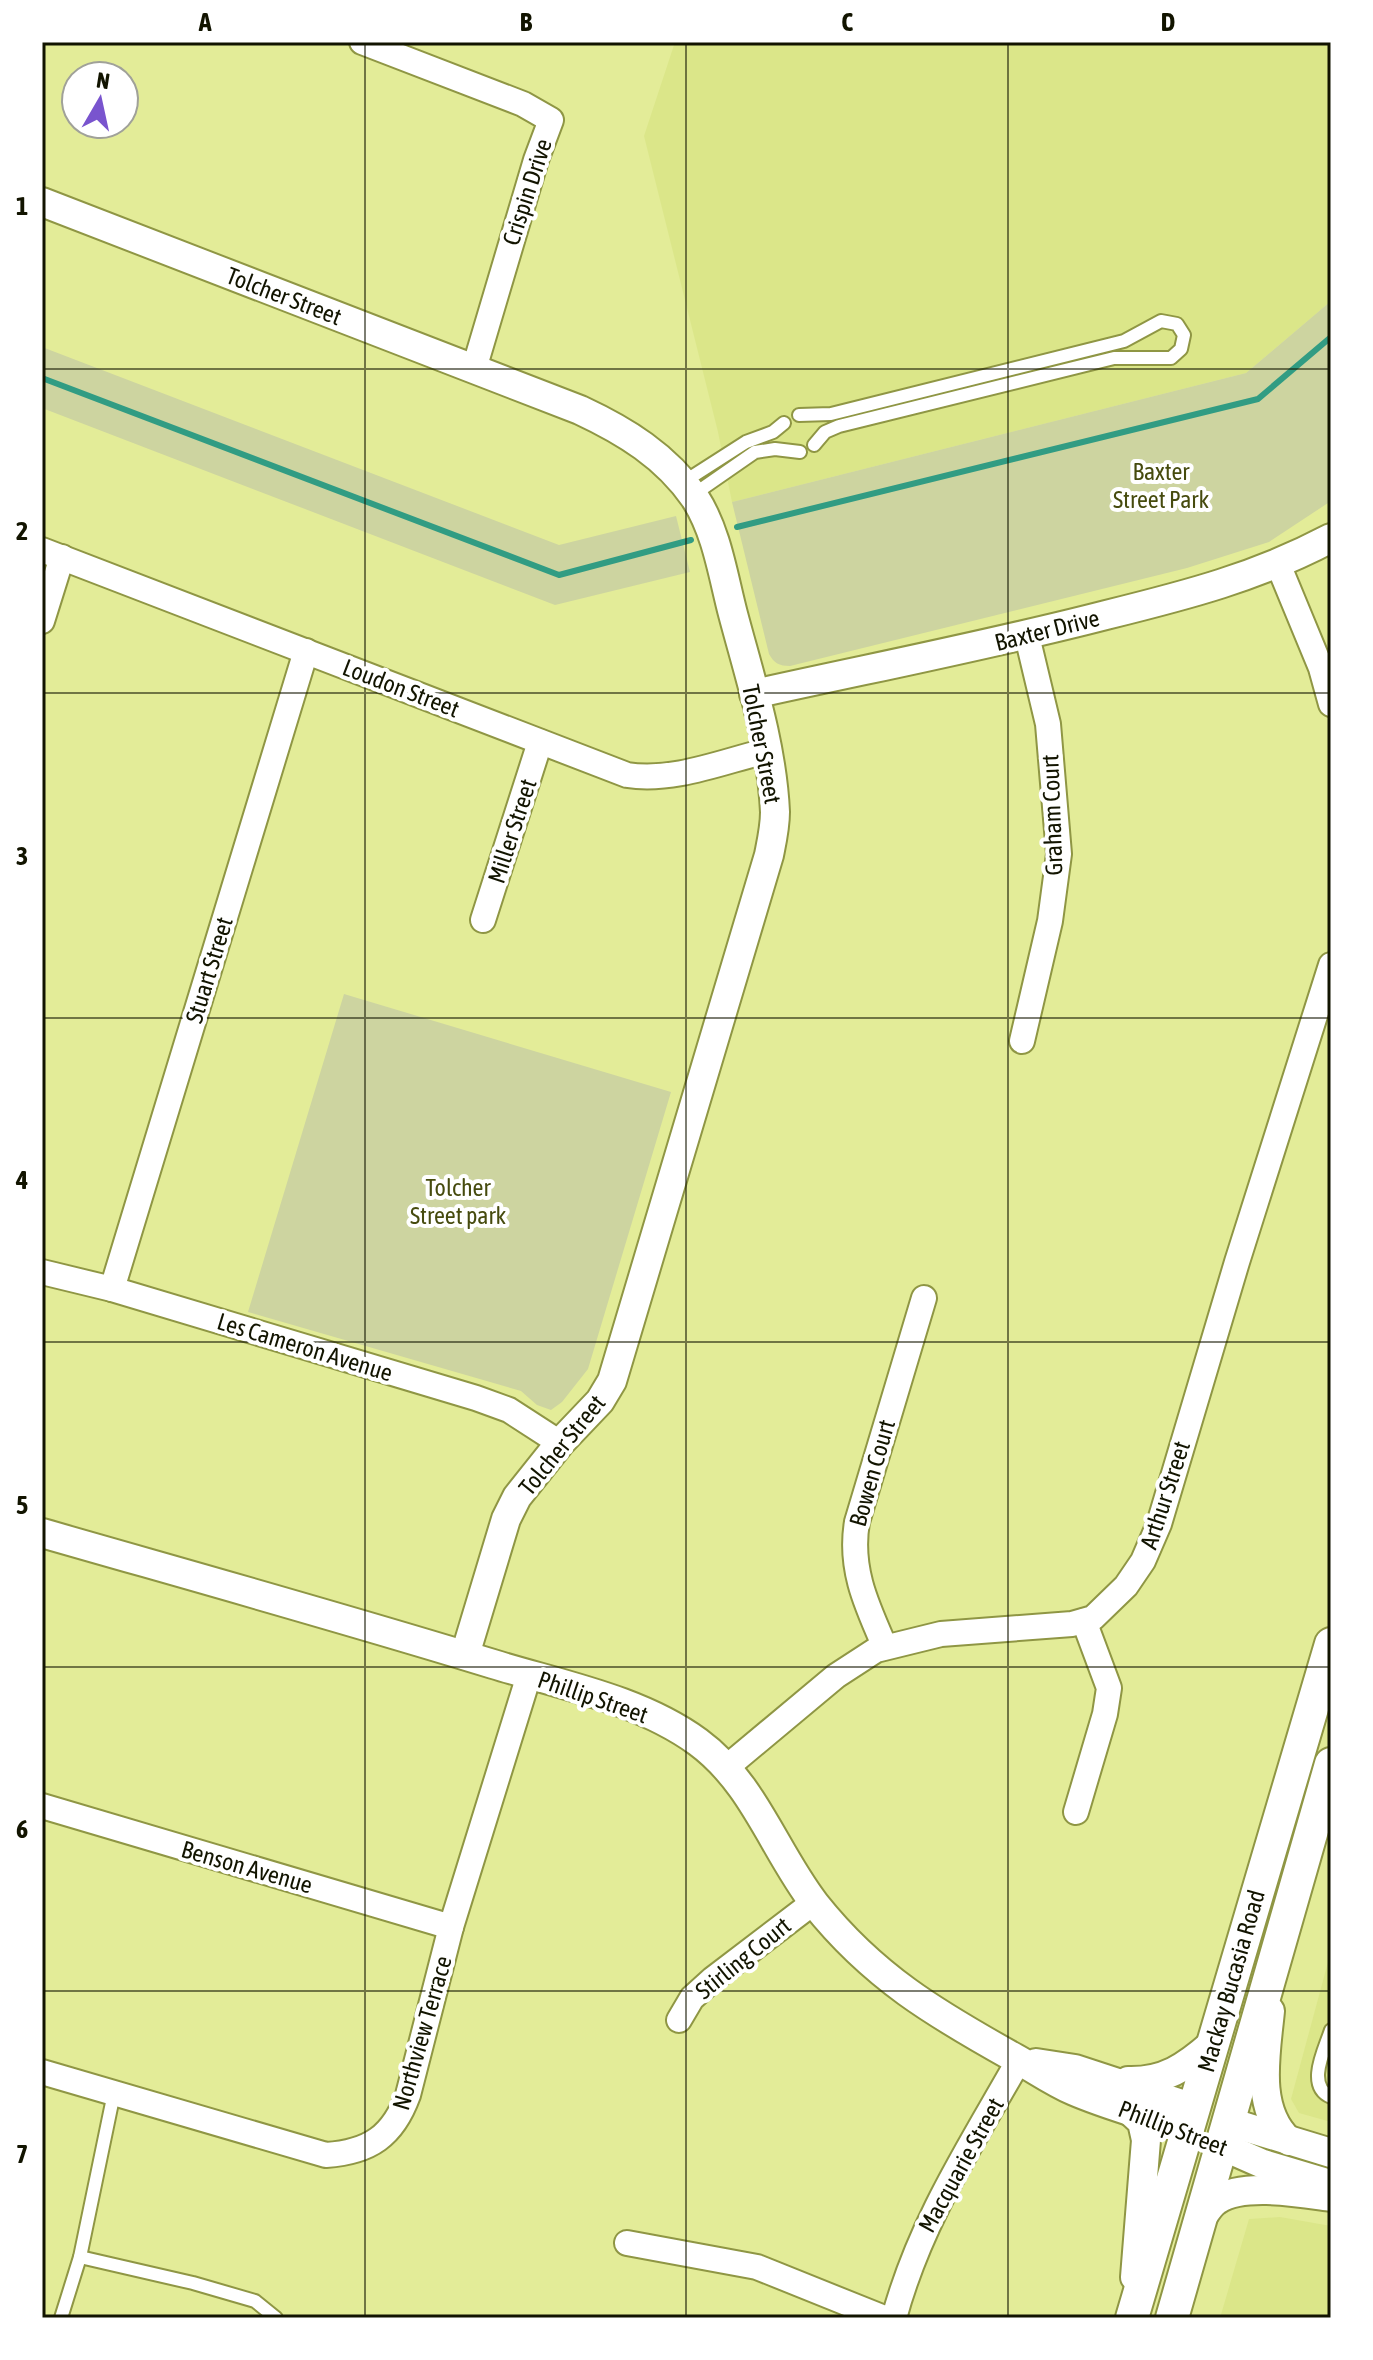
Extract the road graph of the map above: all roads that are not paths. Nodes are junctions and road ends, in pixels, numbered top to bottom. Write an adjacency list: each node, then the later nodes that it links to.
1 (362, 42): 3 (street, Crispin Drive)
2 (42, 202): 3 (street, Tolcher Street)
3 (474, 369): 8 (street, Tolcher Street)
4 (799, 415): 5 (lane); 6 (lane); 6 (lane)
5 (784, 423): 7 (lane); 8 (lane)
6 (814, 445): 7 (lane)
7 (800, 452): 8 (lane)
8 (687, 489): 15 (street, Tolcher Street)
9 (1331, 538): 11 (street, Baxter Drive)
10 (52, 554): 12 (street); 14 (street, Loudon Street)
11 (1278, 564): 13 (street, Baxter Drive); 16 (street)
12 (42, 621)
13 (1027, 636): 15 (street, Baxter Drive); 21 (street, Graham Court)
14 (306, 651): 17 (street, Loudon Street); 23 (street, Stuart Street)
15 (754, 694): 18 (street, Tolcher Street)
16 (1331, 704)
17 (540, 742): 18 (street, Loudon Street); 19 (street, Miller Street)
18 (766, 751): 25 (street, Tolcher Street)
19 (483, 920)
20 (1331, 965): 27 (street, Arthur Street)
21 (1022, 1041)
22 (42, 1272): 23 (street, Les Cameron Avenue)
23 (112, 1289): 25 (street, Les Cameron Avenue)
24 (924, 1298): 29 (street, Bowen Court)
25 (560, 1443): 30 (street, Tolcher Street)
26 (42, 1533): 30 (street, Phillip Street)
27 (1084, 1621): 29 (street); 35 (street)
28 (1331, 1644): 41 (main road, Mackay Bucasia Road)
29 (885, 1647): 33 (street)
30 (465, 1655): 31 (street, Phillip Street)
31 (529, 1675): 33 (street, Phillip Street); 37 (street, Northview Terrace)
32 (1331, 1764): 38 (main road, Mackay Bucasia Road)
33 (727, 1767): 36 (street, Phillip Street)
34 (42, 1806): 37 (street, Benson Avenue)
35 (1076, 1812)
36 (814, 1902): 39 (street, Stirling Court); 42 (street, Phillip Street)
37 (451, 1927): 45 (street, Northview Terrace)
38 (1276, 1963): 49 (main road, Mackay Bucasia Road); 50 (street)
39 (679, 2020)
40 (1330, 2037): 46 (lane)
41 (1212, 2044): 44 (street); 48 (main road, Mackay Bucasia Road)
42 (1019, 2060): 44 (street, Phillip Street); 47 (street, Phillip Street); 60 (street, Macquarie Street)
43 (42, 2072): 45 (street, Northview Terrace)
44 (1100, 2076): 48 (street, Phillip Street)
45 (114, 2093): 56 (lane)
46 (1331, 2097)
47 (1129, 2110): 48 (street, Phillip Street); 61 (street)
48 (1190, 2120): 49 (main road, Phillip Street); 61 (main road, Mackay Bucasia Road)
49 (1225, 2134): 50 (street, Phillip Street); 52 (street, Phillip Street); 54 (main road, Mackay Bucasia Road)
50 (1289, 2141): 51 (street, Phillip Street)
51 (1331, 2153)
52 (1331, 2185)
53 (1331, 2197): 54 (street)
54 (1201, 2219): 62 (main road, Mackay Bucasia Road)
55 (627, 2243): 59 (street)
56 (80, 2257): 57 (lane); 58 (lane)
57 (61, 2318)
58 (276, 2318)
59 (884, 2318)
60 (894, 2318)
61 (1132, 2318)
62 (1172, 2318)

